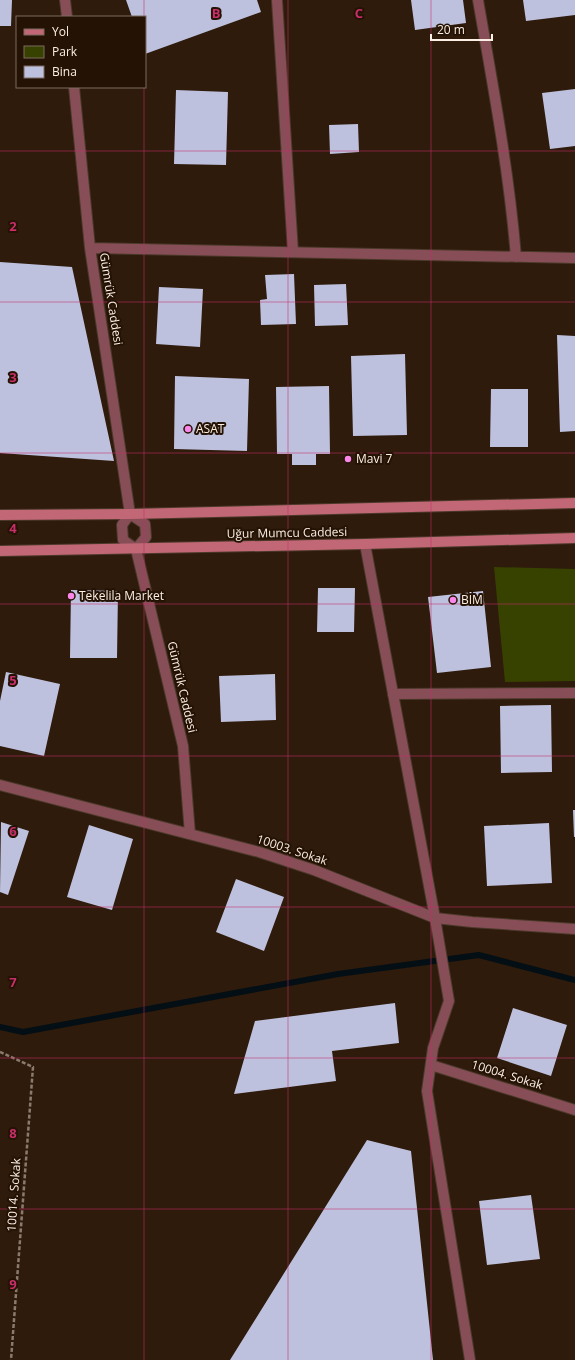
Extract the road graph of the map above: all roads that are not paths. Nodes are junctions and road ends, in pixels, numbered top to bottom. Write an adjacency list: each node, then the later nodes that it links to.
1 (65, 0): 4 (street)
2 (276, 0): 7 (street)
3 (478, 0): 8 (street)
4 (67, 16)
5 (74, 88): 6 (street, Gümrük Caddesi)
6 (90, 248): 7 (street); 11 (street, Gümrük Caddesi)
7 (293, 252): 8 (street)
8 (516, 257): 9 (street)
9 (575, 258)
10 (575, 503): 11 (main road, Uğur Mumcu Caddesi)
11 (130, 514): 12 (main road, Uğur Mumcu Caddesi); 15 (street); 15 (street)
12 (0, 515)
13 (575, 538): 14 (main road, Uğur Mumcu Caddesi)
14 (365, 544): 15 (main road, Uğur Mumcu Caddesi); 18 (street)
15 (136, 549): 16 (main road, Uğur Mumcu Caddesi); 20 (street, Gümrük Caddesi)
16 (0, 551)
17 (575, 693): 18 (street)
18 (393, 694): 21 (street)
19 (0, 786): 20 (street, 10003. Sokak)
20 (190, 834): 21 (street, 10003. Sokak)
21 (435, 918): 22 (street, 10003. Sokak); 23 (street)
22 (575, 929)
23 (431, 1065): 24 (street, 10004. Sokak); 25 (street)
24 (575, 1110)
25 (470, 1360)

